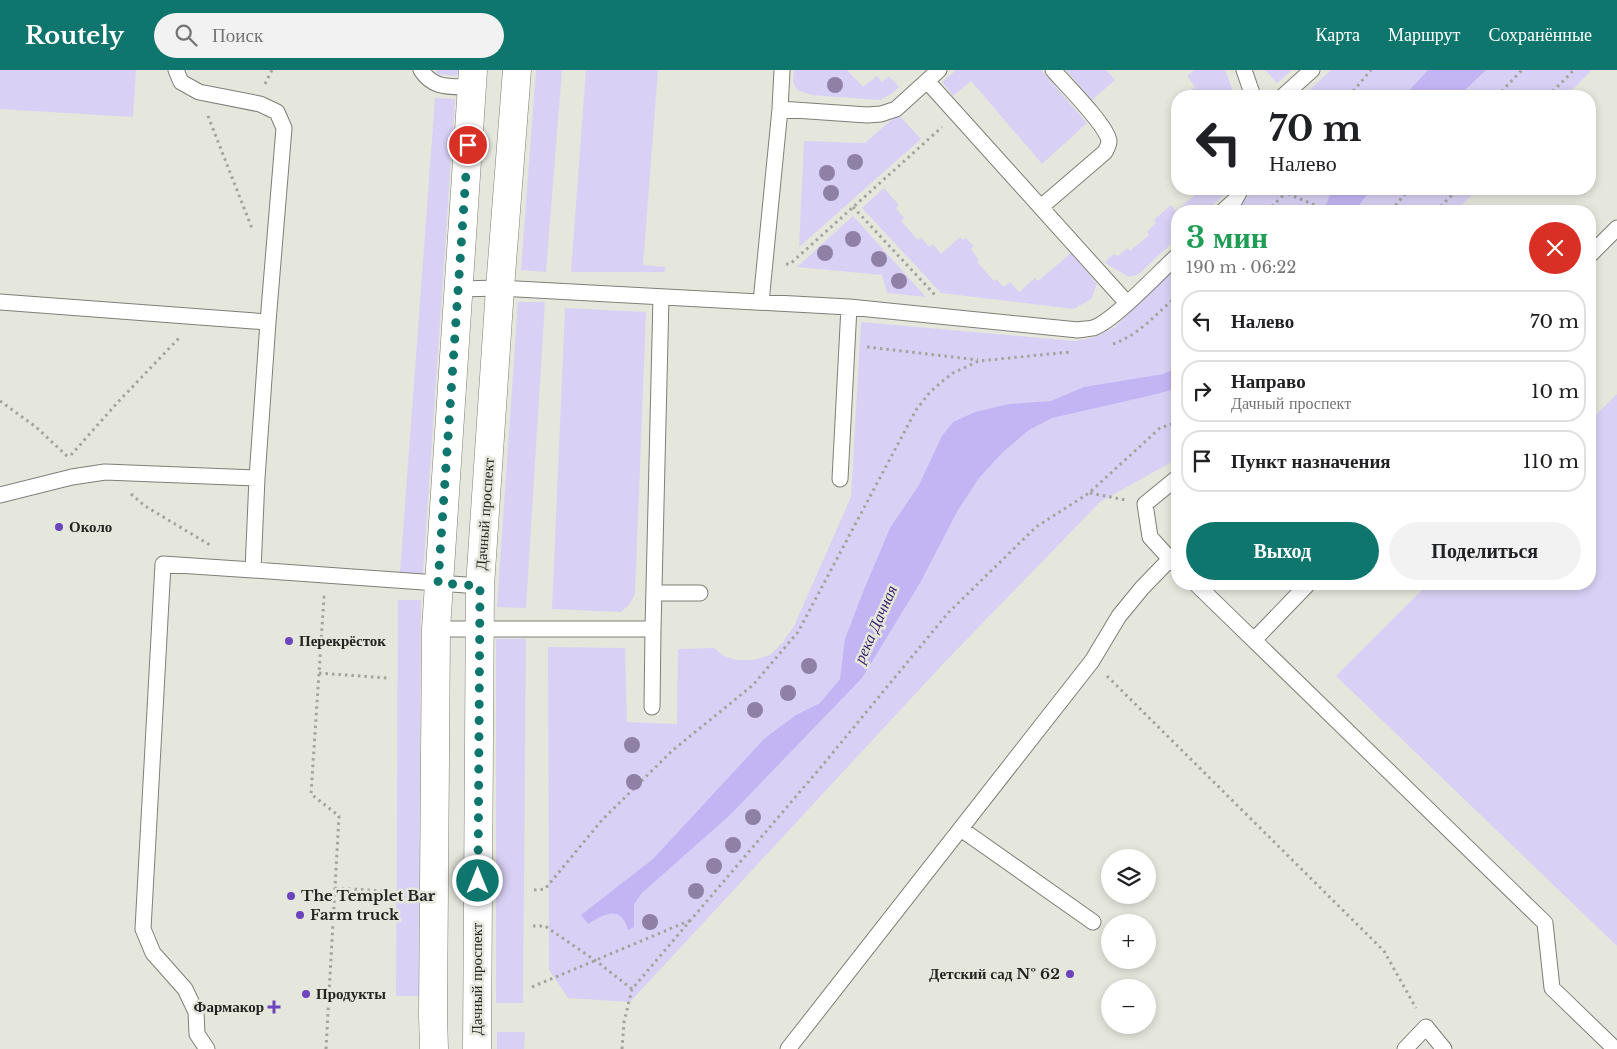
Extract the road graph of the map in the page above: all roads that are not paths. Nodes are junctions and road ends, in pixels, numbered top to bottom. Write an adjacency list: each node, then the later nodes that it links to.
1 (176, 70): 27 (lane)
2 (421, 70): 9 (lane)
3 (517, 70): 20 (main road, Дачный проспект)
4 (782, 70): 13 (lane)
5 (939, 70): 10 (lane)
6 (1052, 70): 16 (lane)
7 (1244, 70): 11 (lane)
8 (1312, 70): 12 (lane)
9 (473, 78): 21 (main road)
10 (927, 81): 13 (lane); 16 (lane)
11 (1251, 90)
12 (1290, 90)
13 (780, 109): 24 (lane)
14 (1238, 195): 15 (lane)
15 (1230, 205)
16 (1041, 207): 25 (lane)
17 (1617, 228): 18 (lane)
18 (1596, 249)
19 (1171, 262): 25 (lane)
20 (500, 288): 21 (lane); 22 (lane); 36 (main road, Дачный проспект)
21 (458, 289): 35 (main road)
22 (661, 297): 24 (lane); 39 (lane)
23 (0, 302): 27 (lane)
24 (761, 302): 26 (lane)
25 (1127, 303): 26 (lane)
26 (849, 307): 29 (lane)
27 (268, 322): 28 (lane)
28 (257, 478): 31 (lane); 34 (lane)
29 (840, 479)
30 (1171, 483): 32 (lane)
31 (0, 495)
32 (1171, 559)
33 (1171, 564): 46 (lane)
34 (253, 570): 35 (lane); 48 (lane)
35 (438, 583): 36 (lane); 41 (main road)
36 (480, 586): 42 (main road, Дачный проспект)
37 (1202, 590): 44 (lane)
38 (1302, 590): 44 (lane)
39 (654, 593): 40 (lane); 43 (lane)
40 (700, 593)
41 (436, 628): 42 (lane); 49 (main road)
42 (479, 629): 43 (lane); 50 (main road, Дачный проспект)
43 (653, 629): 45 (lane)
44 (1254, 640): 54 (lane)
45 (652, 706)
46 (962, 829): 47 (lane); 51 (lane)
47 (1093, 922)
48 (207, 1049)
49 (434, 1049)
50 (477, 1049)
51 (788, 1049)
52 (1404, 1049): 53 (lane)
53 (1444, 1049)
54 (1615, 1049)

